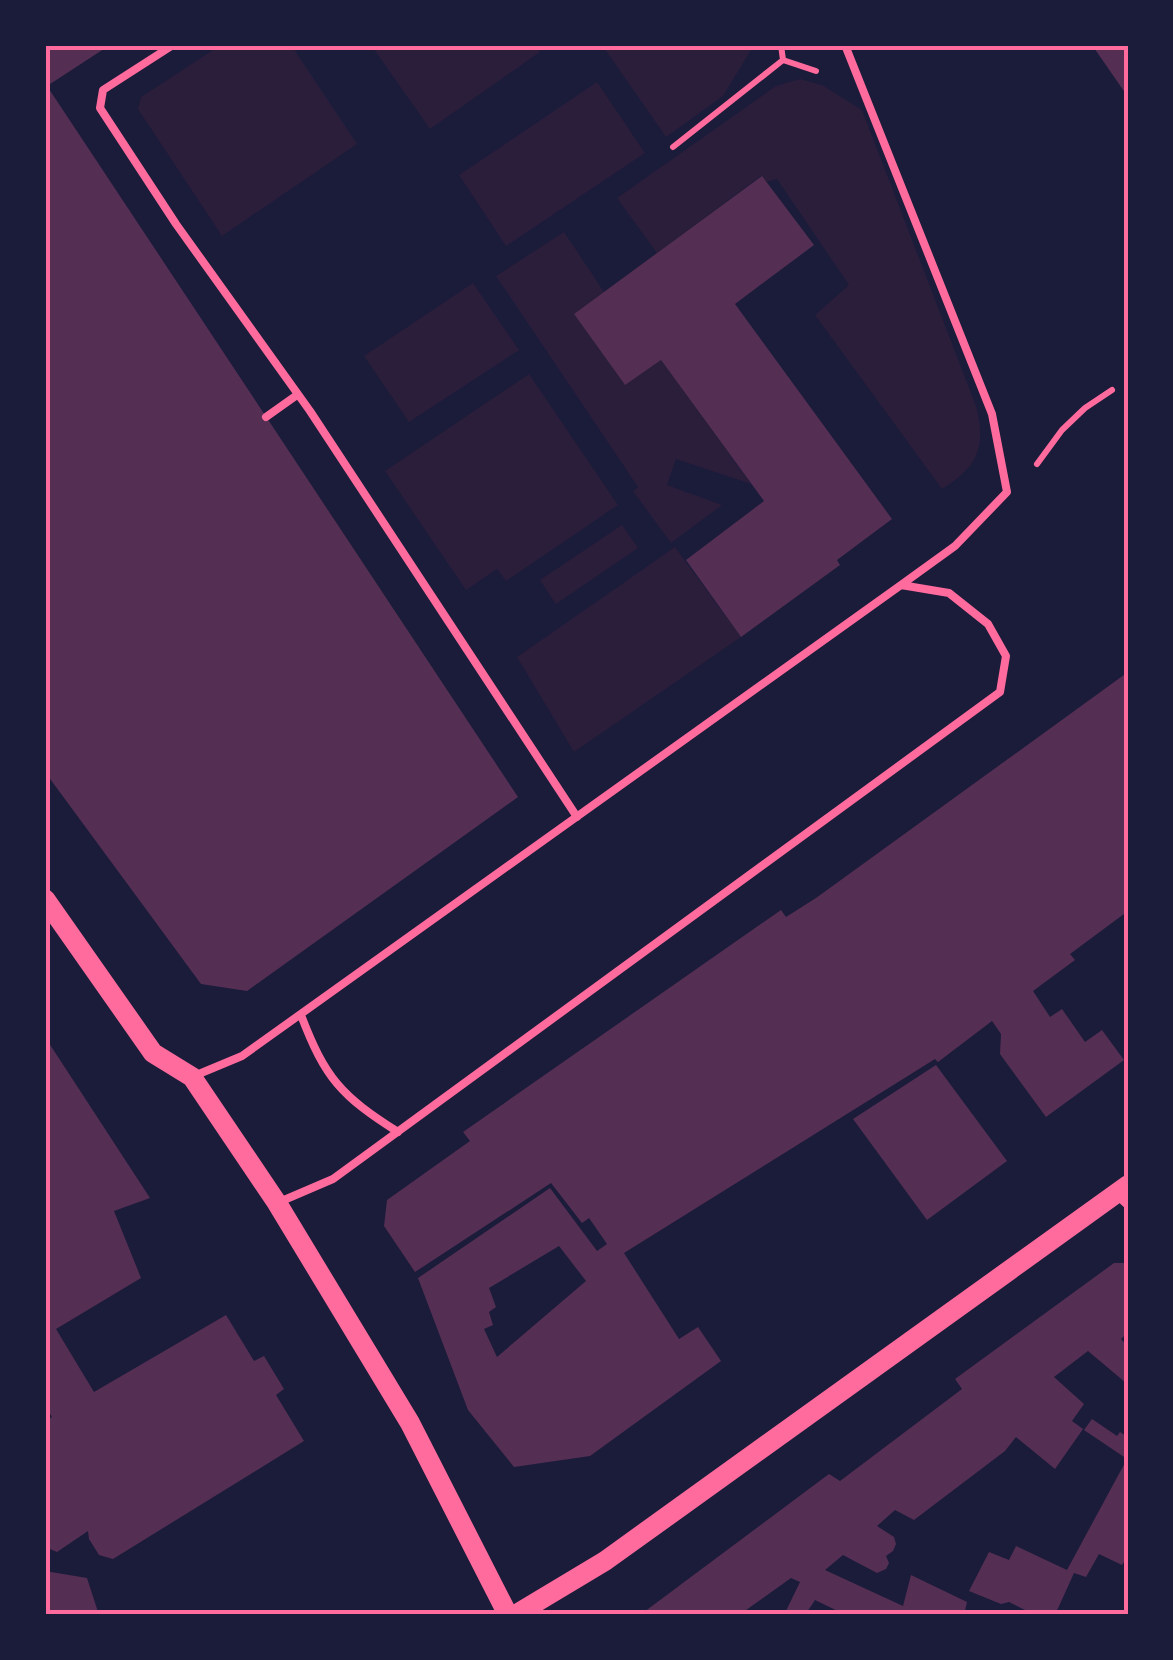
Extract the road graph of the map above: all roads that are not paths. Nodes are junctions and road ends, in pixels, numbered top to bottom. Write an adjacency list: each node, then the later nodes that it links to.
1 (174, 45): 3 (lane)
2 (845, 45): 5 (lane)
3 (297, 395): 4 (lane); 6 (lane)
4 (266, 416)
5 (901, 585): 6 (lane); 10 (lane)
6 (576, 817): 8 (lane)
7 (45, 898): 9 (main road)
8 (301, 1015): 9 (lane); 10 (lane)
9 (192, 1077): 12 (main road)
10 (398, 1132): 12 (lane)
11 (1124, 1194): 13 (main road)
12 (277, 1203): 13 (main road)
13 (512, 1615)

